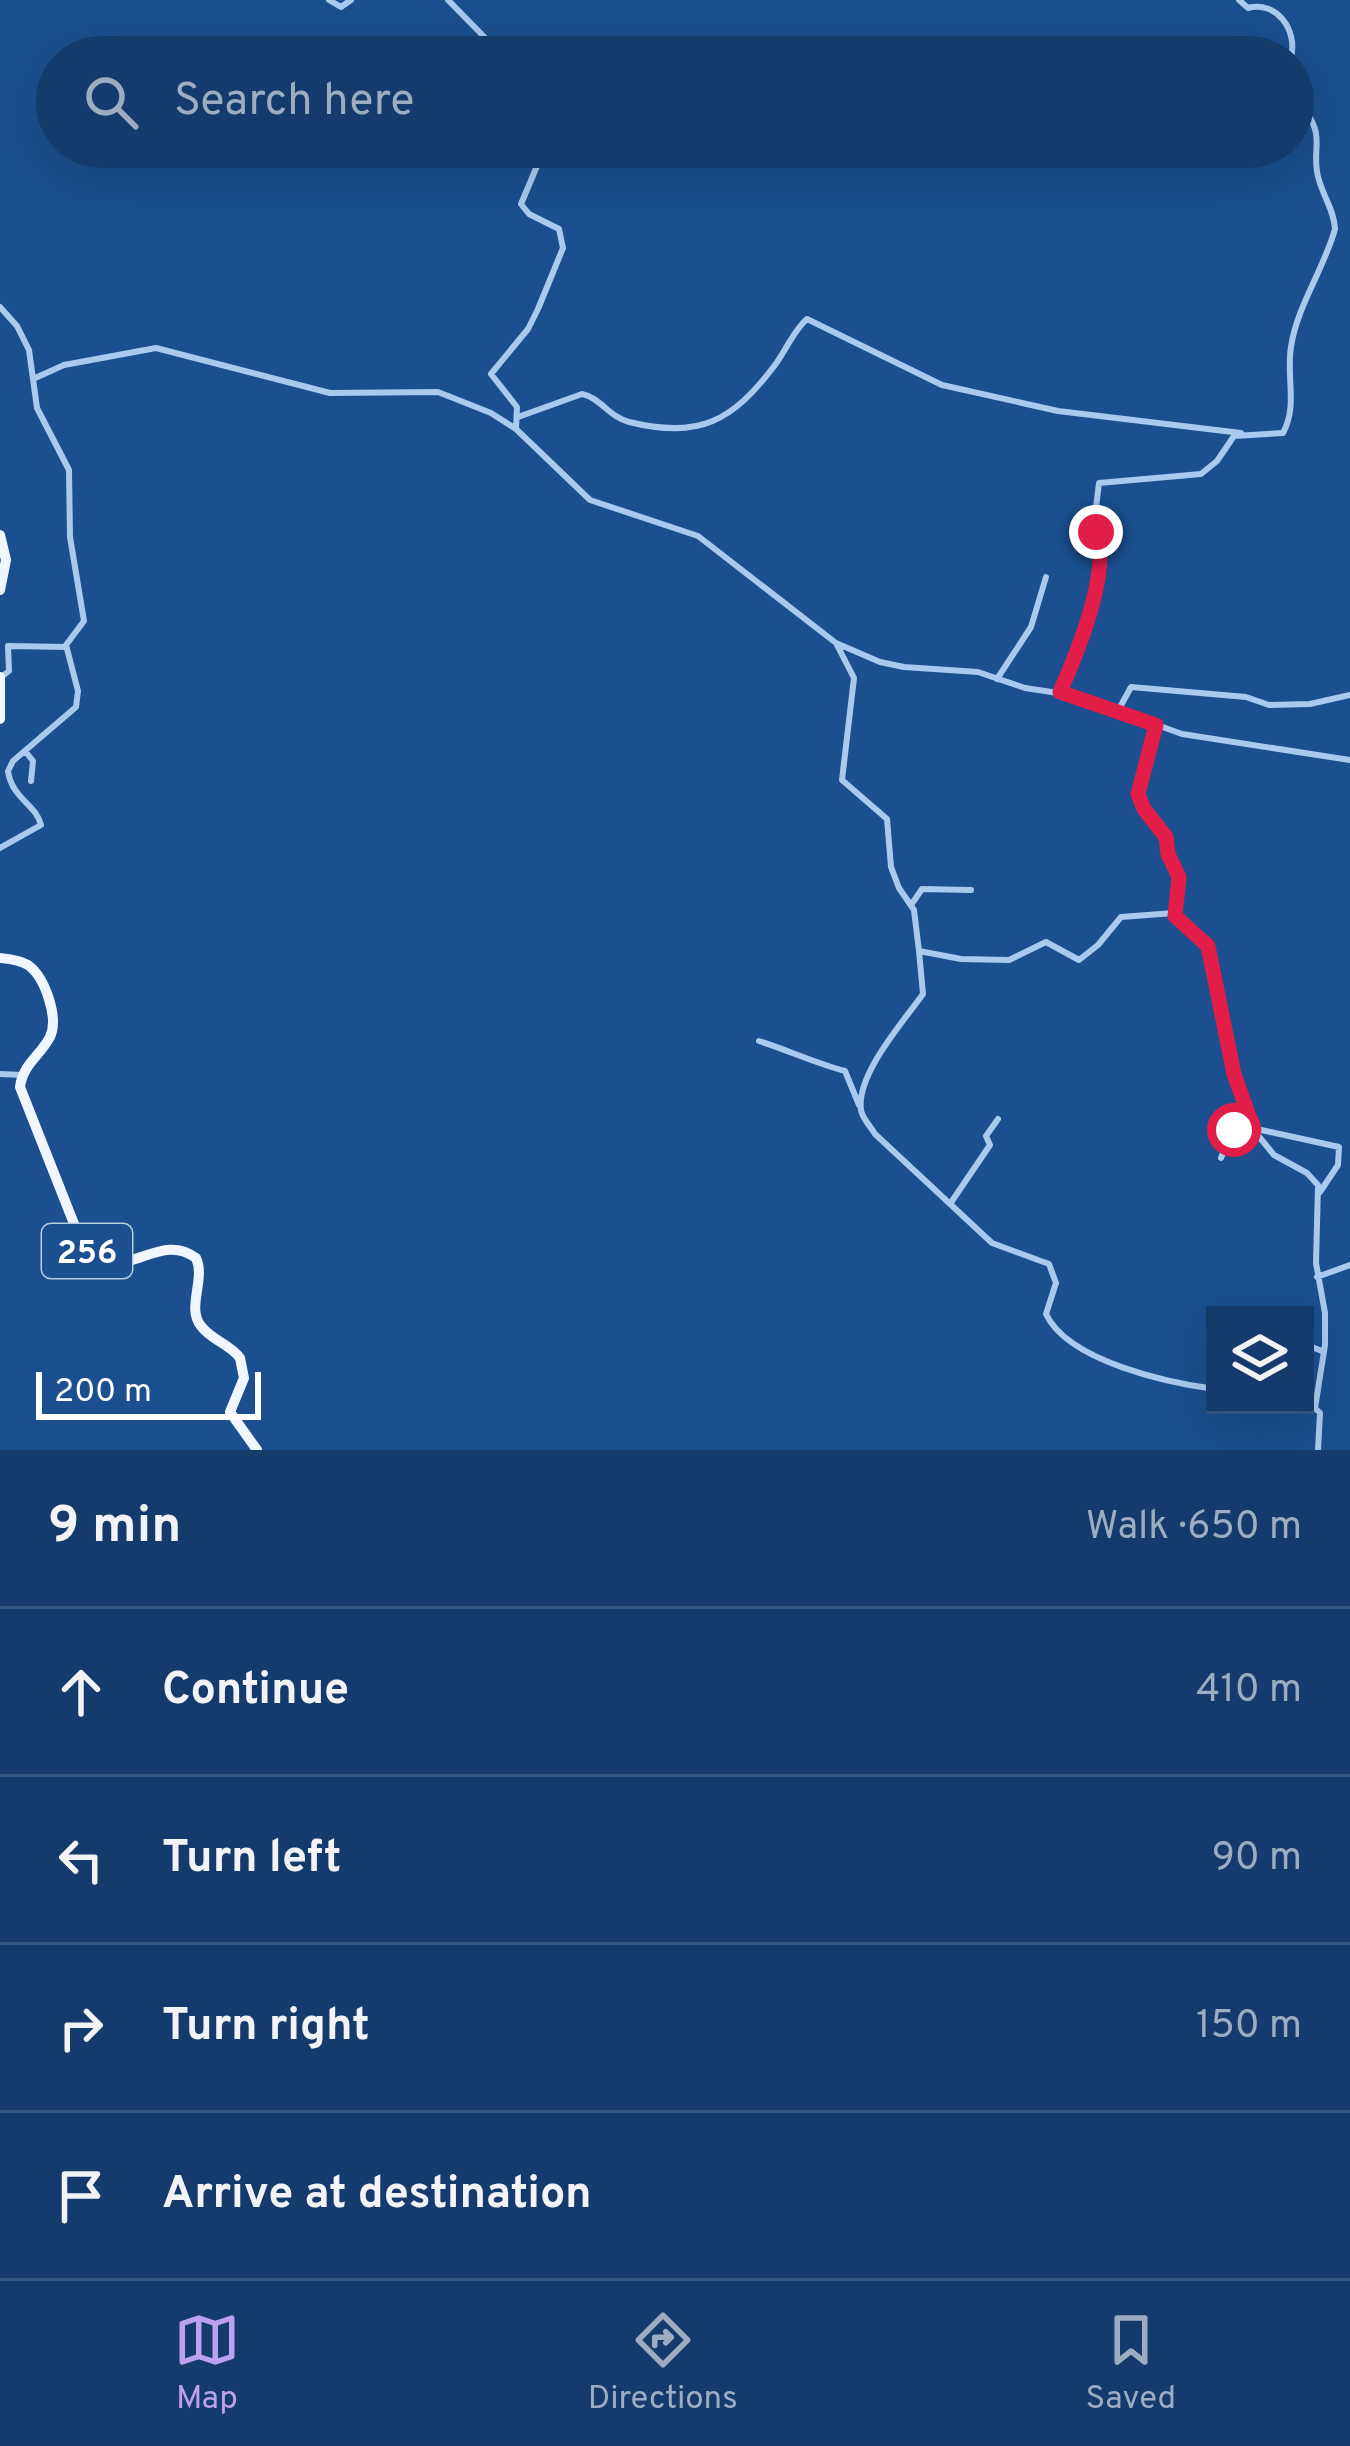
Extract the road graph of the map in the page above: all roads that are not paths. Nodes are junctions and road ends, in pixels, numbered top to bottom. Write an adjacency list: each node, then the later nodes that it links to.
1 (329, 0): 2 (street)
2 (351, 0)
3 (448, 0): 5 (street)
4 (1239, 0): 6 (street)
5 (483, 36)
6 (1291, 36)
7 (1314, 123): 13 (street)
8 (535, 168): 11 (street)
9 (0, 307): 10 (street)
10 (33, 379): 12 (street); 18 (street)
11 (518, 417): 12 (street); 13 (street)
12 (516, 429): 17 (street)
13 (1241, 434): 21 (street)
14 (0, 535): 16 (main road)
15 (1046, 577): 20 (street)
16 (0, 590)
17 (836, 643): 20 (street); 31 (street)
18 (66, 647): 19 (street); 26 (street)
19 (0, 677): 24 (main road)
20 (997, 679): 21 (street)
21 (1060, 692): 23 (street)
22 (1350, 695): 23 (street)
23 (1119, 710): 25 (street)
24 (1, 715)
25 (1156, 725): 27 (street); 32 (street)
26 (25, 752): 28 (street); 29 (street)
27 (1350, 760)
28 (31, 781)
29 (0, 848)
30 (971, 890): 31 (street)
31 (911, 905): 33 (street)
32 (1174, 913): 33 (street); 40 (street)
33 (919, 951): 38 (street)
34 (0, 958): 37 (main road)
35 (759, 1041): 38 (street)
36 (0, 1074): 37 (street)
37 (22, 1075): 50 (main road, 256)
38 (861, 1108): 43 (street)
39 (998, 1119): 43 (street)
40 (1253, 1129): 41 (street); 42 (street); 42 (street)
41 (1221, 1158)
42 (1320, 1192): 45 (street)
43 (950, 1204): 48 (street)
44 (1350, 1265): 45 (street)
45 (1317, 1277): 47 (street)
46 (1314, 1349): 47 (street)
47 (1324, 1353): 49 (street)
48 (1206, 1387)
49 (1315, 1408): 51 (street)
50 (257, 1450)
51 (1318, 1450)

